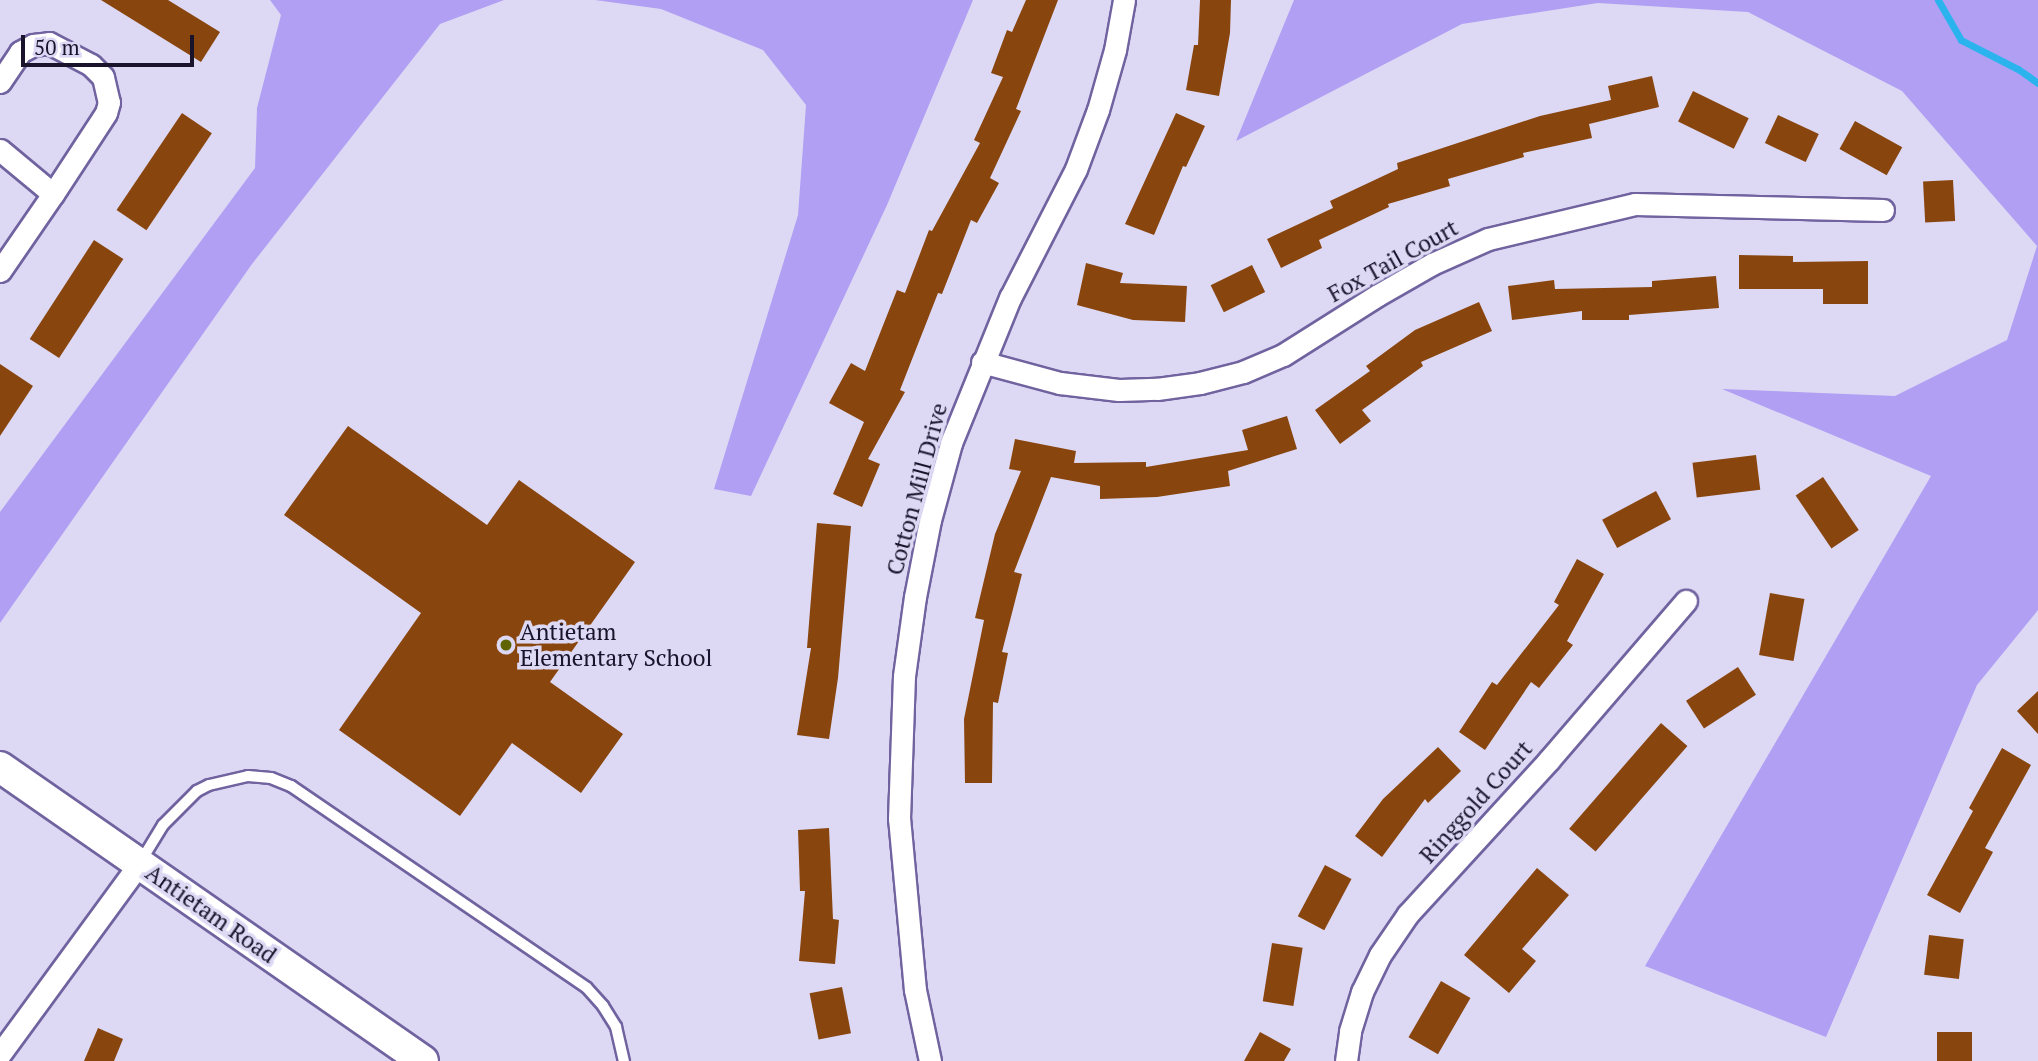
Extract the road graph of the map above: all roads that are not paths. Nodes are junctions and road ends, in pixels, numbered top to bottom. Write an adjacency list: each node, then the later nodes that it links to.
1 (1124, 0): 7 (street, Cotton Mill Drive)
2 (0, 82): 4 (street)
3 (0, 150): 4 (street)
4 (53, 194): 6 (street)
5 (1883, 210): 7 (street, Fox Tail Court)
6 (0, 271)
7 (982, 362): 14 (street, Cotton Mill Drive)
8 (1686, 601): 15 (street, Ringgold Court)
9 (0, 767): 10 (street, Antietam Road)
10 (139, 864): 11 (street); 12 (street, Antietam Road); 13 (lane)
11 (0, 1054)
12 (423, 1061)
13 (624, 1061)
14 (930, 1061)
15 (1346, 1061)

